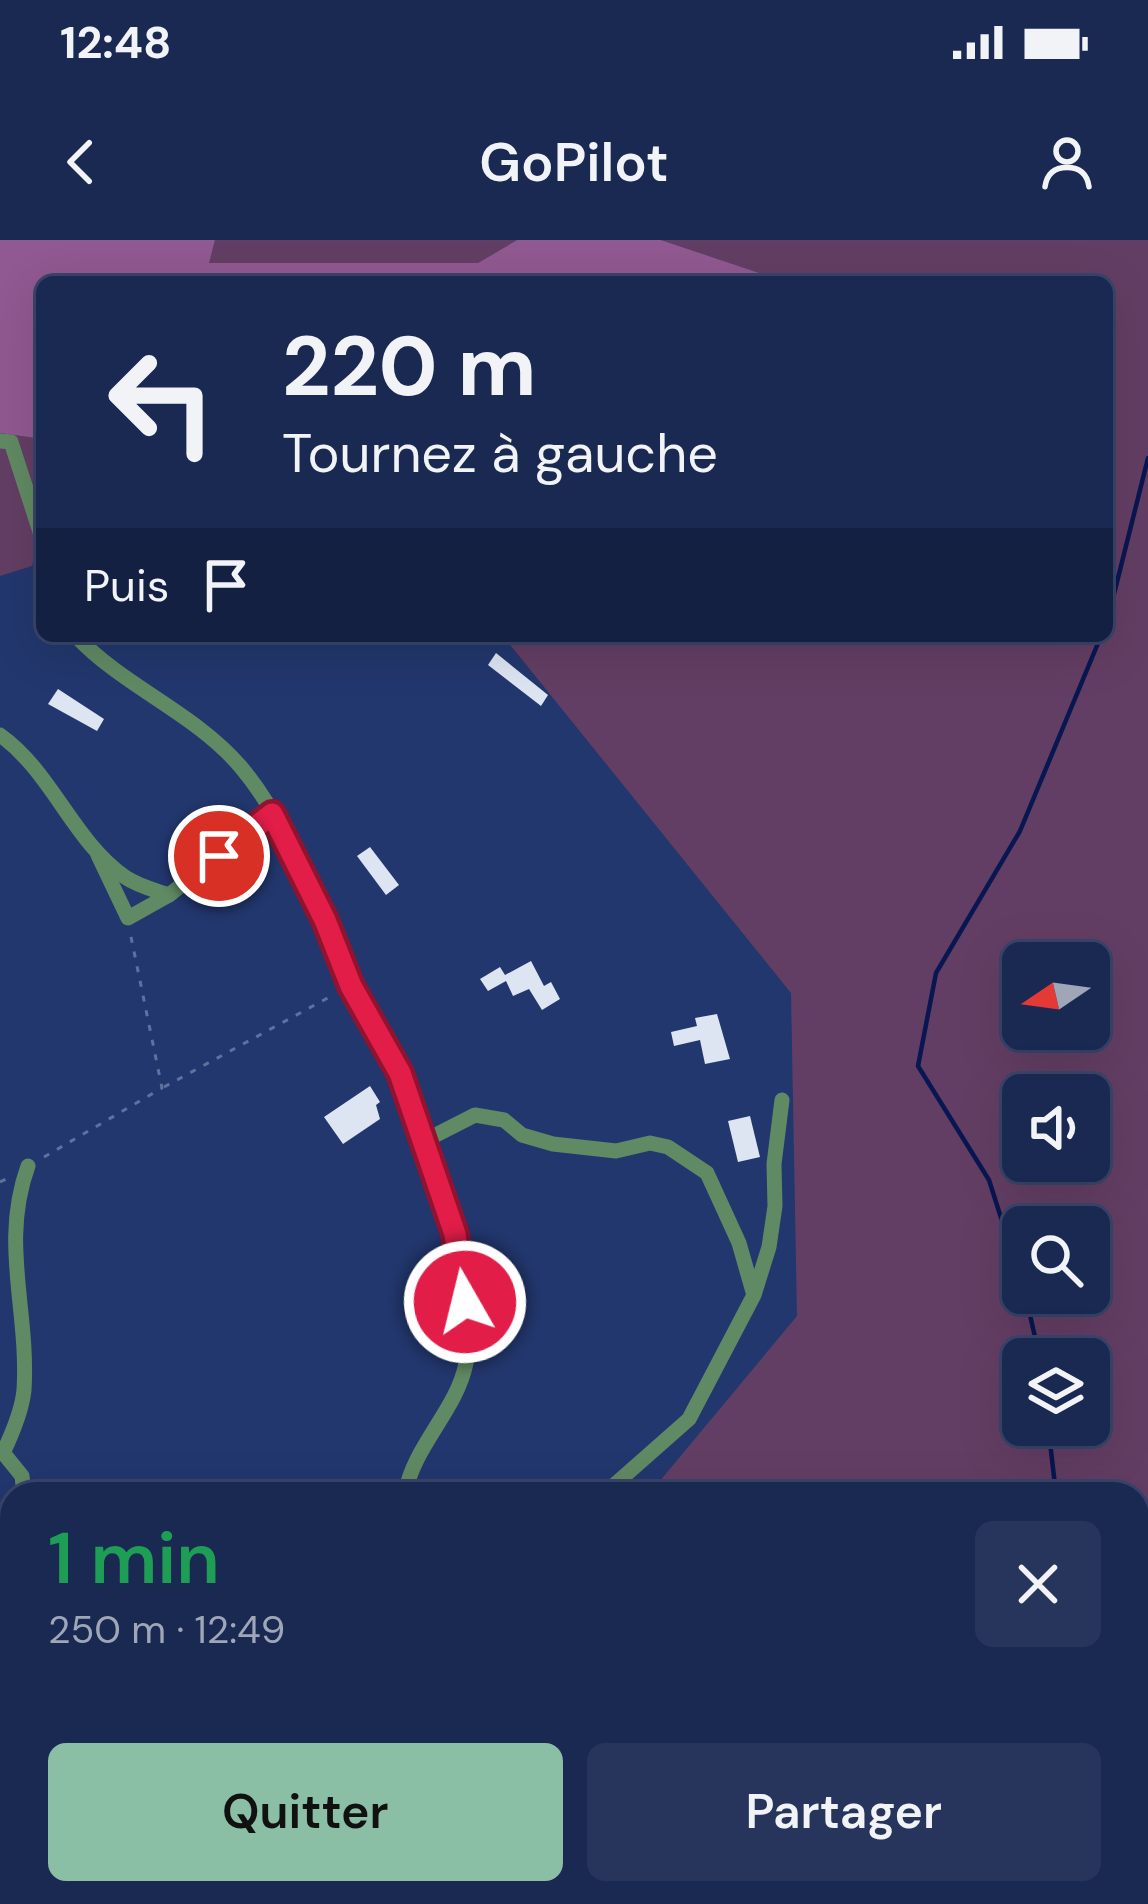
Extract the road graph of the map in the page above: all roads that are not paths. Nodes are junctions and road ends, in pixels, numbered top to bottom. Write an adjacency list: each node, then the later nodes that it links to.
1 (0, 441): 2 (street)
2 (36, 519)
3 (83, 642): 5 (street)
4 (0, 735): 6 (street)
5 (272, 814): 7 (street); 9 (street)
6 (98, 855): 7 (street); 7 (street)
7 (169, 896)
8 (782, 1100): 11 (street)
9 (424, 1141): 11 (street); 14 (street)
10 (28, 1166): 12 (street)
11 (754, 1295): 15 (street)
12 (2, 1450): 13 (street)
13 (23, 1482)
14 (408, 1482)
15 (618, 1482)

